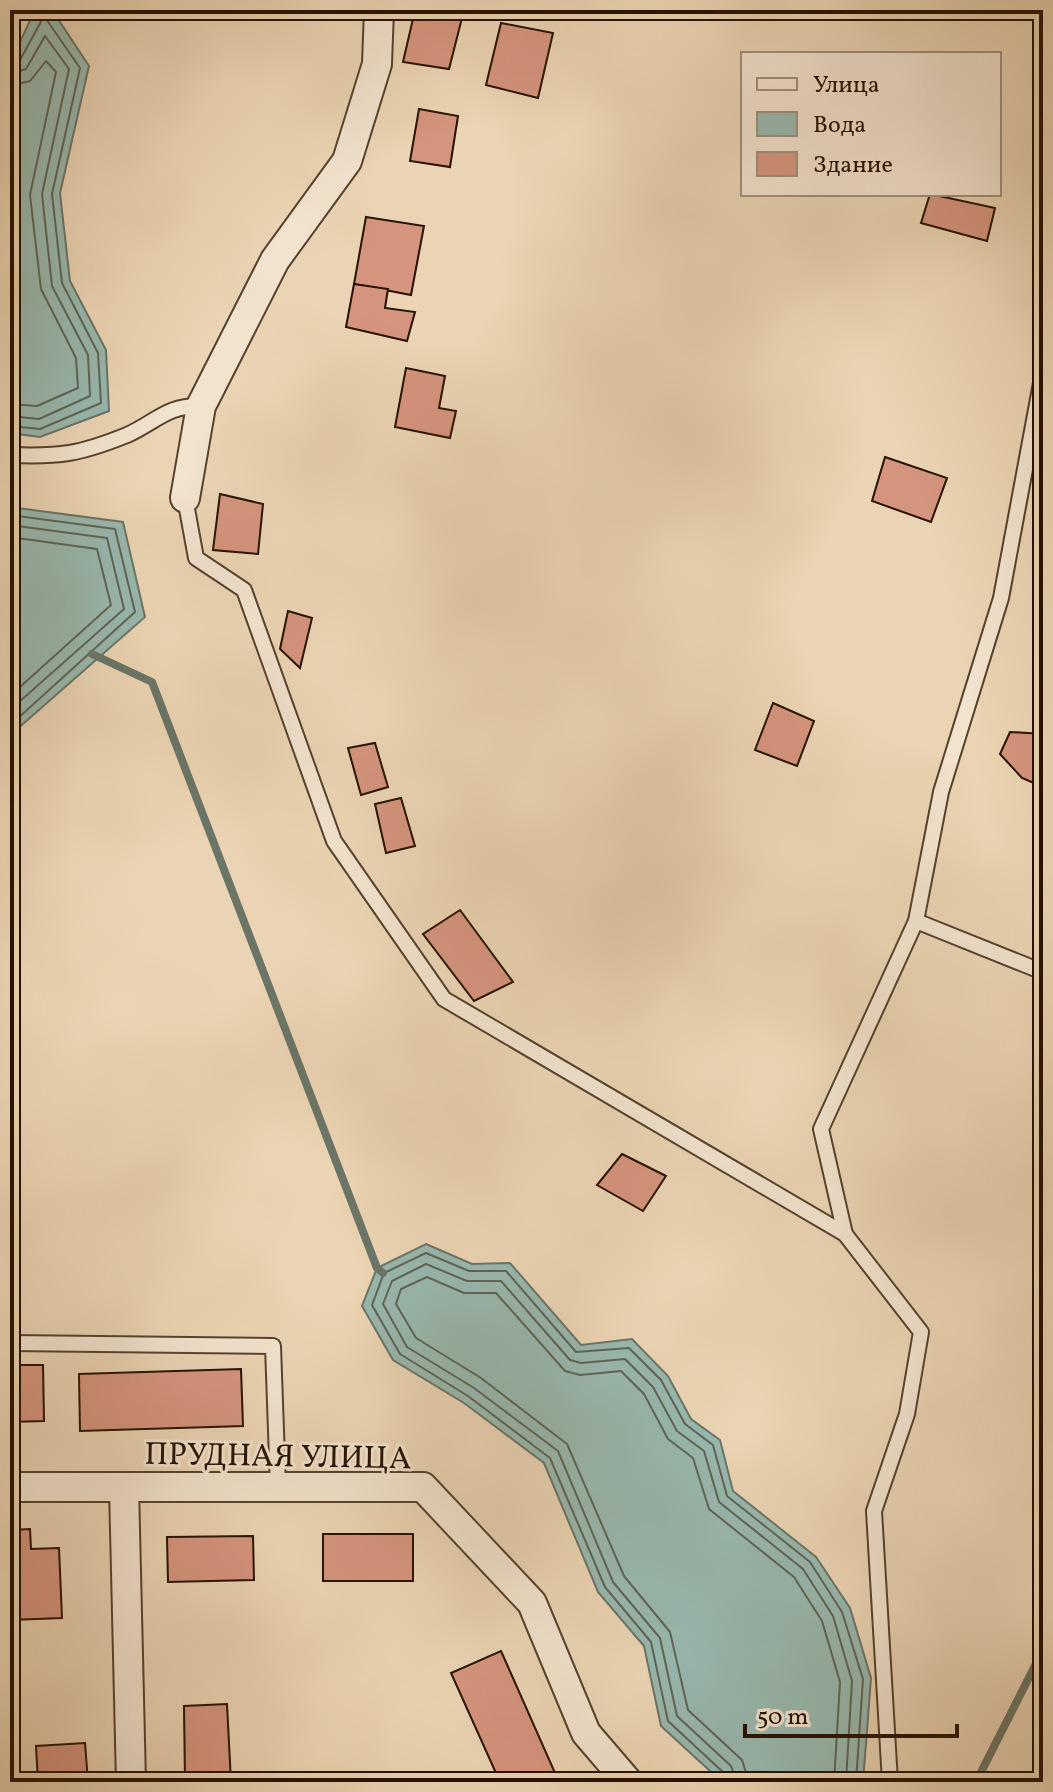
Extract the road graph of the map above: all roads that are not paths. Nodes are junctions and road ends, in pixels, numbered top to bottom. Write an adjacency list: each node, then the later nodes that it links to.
1 (379, 10): 3 (street)
2 (1043, 372): 6 (lane)
3 (201, 406): 4 (lane); 5 (street)
4 (10, 455)
5 (185, 498): 8 (lane)
6 (916, 921): 7 (lane); 8 (lane)
7 (1043, 972)
8 (845, 1234): 15 (lane)
9 (10, 1343): 12 (lane)
10 (10, 1487): 11 (street, ПРУДНАЯ УЛИЦА)
11 (124, 1487): 12 (street, ПРУДНАЯ УЛИЦА); 13 (street)
12 (278, 1487): 14 (street, ПРУДНАЯ УЛИЦА)
13 (131, 1782)
14 (628, 1782)
15 (890, 1782)

